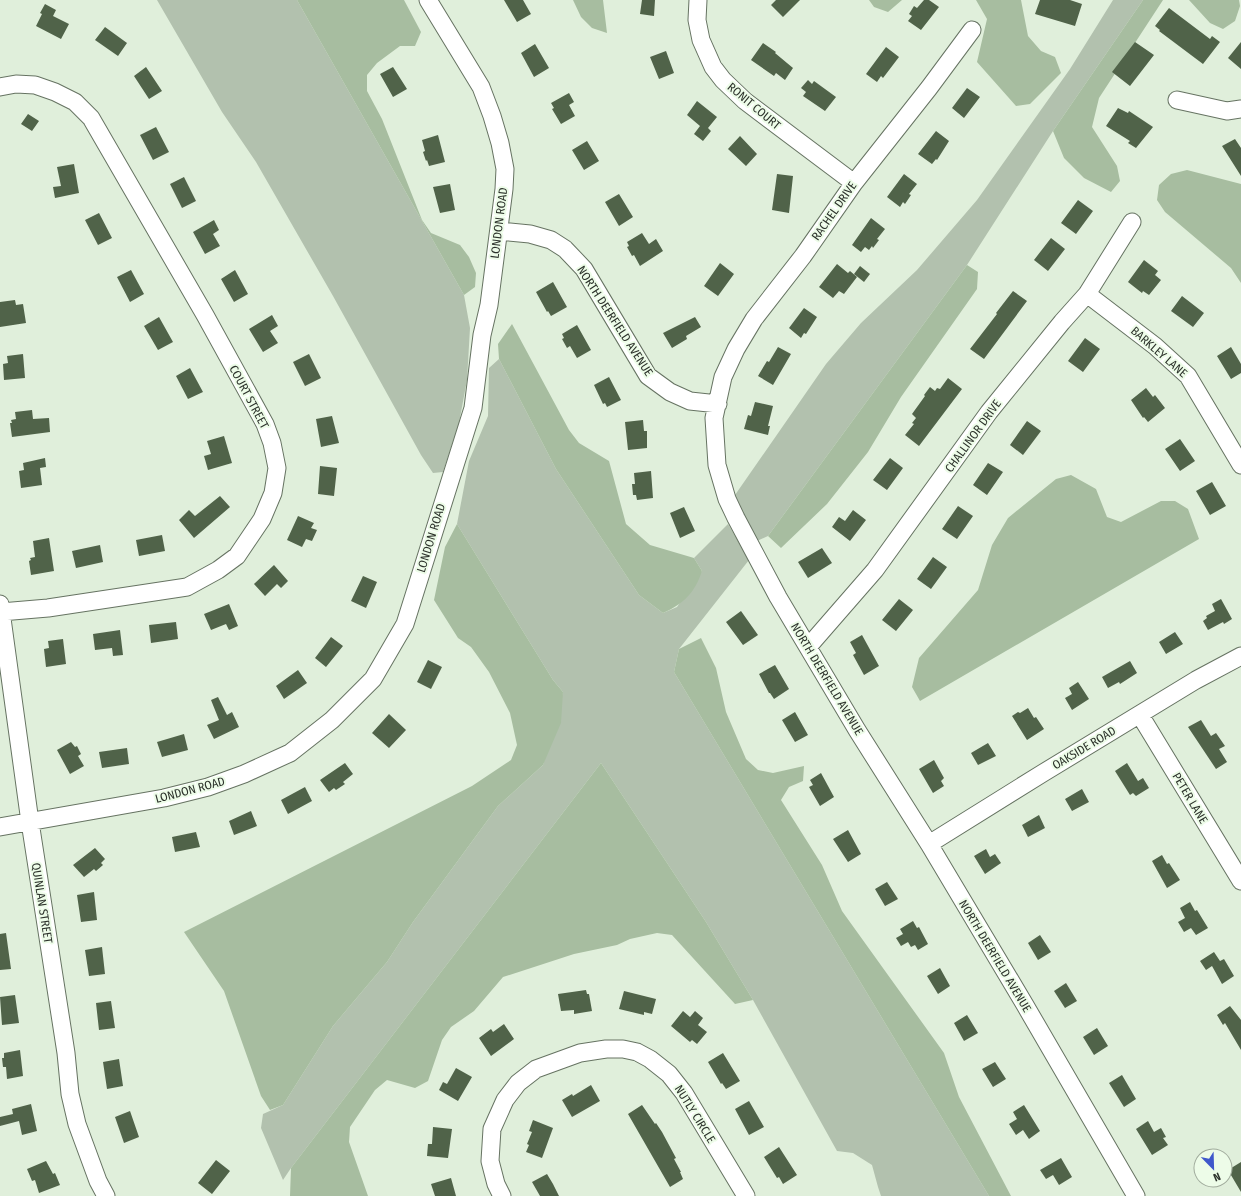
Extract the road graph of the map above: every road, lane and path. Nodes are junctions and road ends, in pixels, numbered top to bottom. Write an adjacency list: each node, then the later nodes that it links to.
1 (428, 0): 9 (street, LONDON ROAD)
2 (698, 0): 7 (street, RONIT COURT)
3 (972, 30): 7 (street, RACHEL DRIVE)
4 (0, 87): 13 (street, COURT STREET)
5 (1176, 100): 6 (street)
6 (1241, 109)
7 (854, 183): 11 (street, RACHEL DRIVE)
8 (1132, 222): 10 (street, CHALLINOR DRIVE)
9 (498, 231): 11 (street, NORTH DEERFIELD AVENUE); 17 (street, LONDON ROAD)
10 (1088, 294): 12 (street, BARKLEY LANE); 14 (street, CHALLINOR DRIVE)
11 (718, 404): 14 (street, NORTH DEERFIELD AVENUE)
12 (1241, 465)
13 (1, 608): 17 (street, QUINLAN STREET)
14 (808, 647): 19 (street, NORTH DEERFIELD AVENUE)
15 (1241, 656): 16 (street, OAKSIDE ROAD)
16 (1140, 715): 19 (street, OAKSIDE ROAD); 20 (street, PETER LANE)
17 (30, 822): 18 (street, LONDON ROAD); 21 (street, QUINLAN STREET)
18 (0, 827)
19 (929, 844): 24 (street, NORTH DEERFIELD AVENUE)
20 (1241, 881)
21 (106, 1196)
22 (502, 1196): 23 (street, NUTLY CIRCLE)
23 (746, 1196)
24 (1136, 1196)

